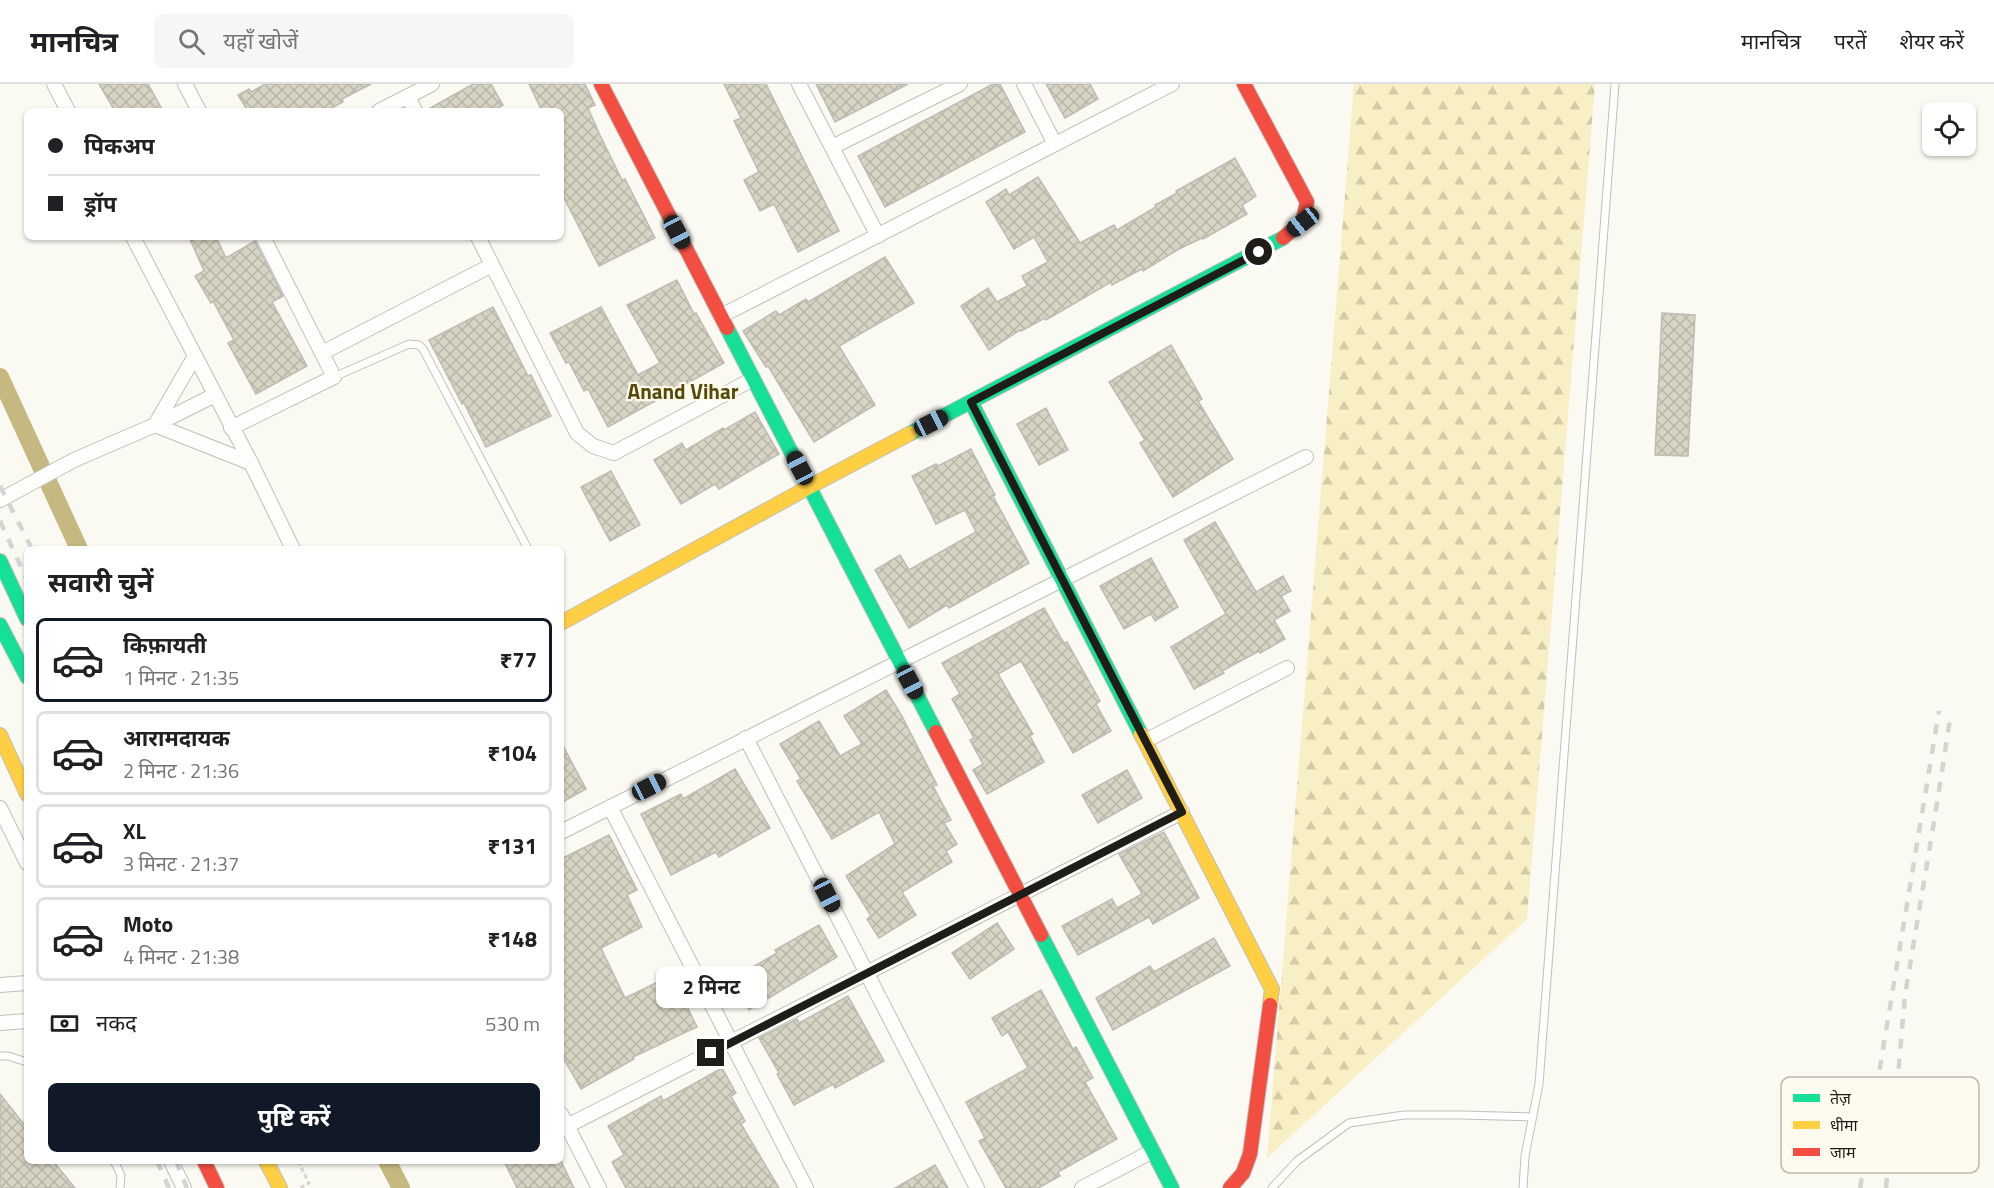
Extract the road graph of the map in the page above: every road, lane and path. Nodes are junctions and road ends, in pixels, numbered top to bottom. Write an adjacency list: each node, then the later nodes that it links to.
1 (54, 84): 12 (street)
2 (185, 84): 13 (street)
3 (432, 84): 11 (street)
4 (601, 84): 23 (street)
5 (799, 84): 17 (street)
6 (960, 84): 17 (street)
7 (1024, 84): 16 (street)
8 (1172, 84): 16 (street)
9 (1244, 84): 29 (street)
10 (1615, 84): 64 (lane)
11 (408, 96): 14 (street); 15 (street)
12 (66, 108)
13 (197, 108)
14 (385, 108)
15 (414, 108)
16 (1055, 144): 18 (street)
17 (832, 147): 18 (street)
18 (878, 236): 23 (street)
19 (135, 240): 25 (street)
20 (265, 240): 24 (street)
21 (480, 240): 22 (street)
22 (492, 265): 24 (street); 27 (street)
23 (721, 316): 27 (street)
24 (322, 353): 26 (street)
25 (195, 356): 28 (street); 30 (street)
26 (334, 377): 31 (street); 37 (lane)
27 (753, 379): 34 (street)
28 (215, 395): 30 (street); 31 (street)
29 (971, 402): 34 (street); 39 (street)
30 (155, 425): 33 (street); 35 (street)
31 (231, 428): 33 (street)
32 (1306, 457): 39 (street)
33 (251, 463): 36 (street)
34 (809, 486): 41 (street); 43 (street)
35 (4, 498)
36 (292, 546)
37 (526, 546)
38 (0, 561): 40 (street)
39 (1062, 579): 43 (street); 48 (street)
40 (24, 613)
41 (564, 618)
42 (0, 625): 45 (street)
43 (899, 661): 47 (street); 55 (street)
44 (1287, 668): 48 (street)
45 (24, 671)
46 (0, 735): 49 (street)
47 (746, 738): 50 (street); 56 (street)
48 (1144, 741): 52 (street)
49 (24, 787)
50 (610, 807): 53 (street); 61 (street)
51 (0, 808): 54 (street)
52 (1182, 812): 55 (street); 82 (street)
53 (564, 830)
54 (24, 857)
55 (1020, 895): 56 (street); 66 (street)
56 (867, 973): 61 (street); 79 (street)
57 (24, 983): 58 (street)
58 (0, 985)
59 (24, 1021): 60 (street)
60 (0, 1023)
61 (731, 1043): 65 (street); 78 (street)
62 (0, 1056): 63 (lane)
63 (24, 1061)
64 (1533, 1117): 83 (lane); 84 (lane)
65 (564, 1120): 77 (street)
66 (1153, 1151): 80 (street); 81 (street)
67 (116, 1164): 72 (lane)
68 (172, 1164): 73 (street)
69 (205, 1164): 74 (street)
70 (268, 1164): 75 (street)
71 (300, 1164): 76 (path)
72 (120, 1188)
73 (184, 1188)
74 (217, 1188)
75 (280, 1188)
76 (300, 1188)
77 (599, 1188)
78 (806, 1188)
79 (977, 1188)
80 (1082, 1188)
81 (1172, 1188)
82 (1230, 1188)
83 (1272, 1188)
84 (1523, 1188)

